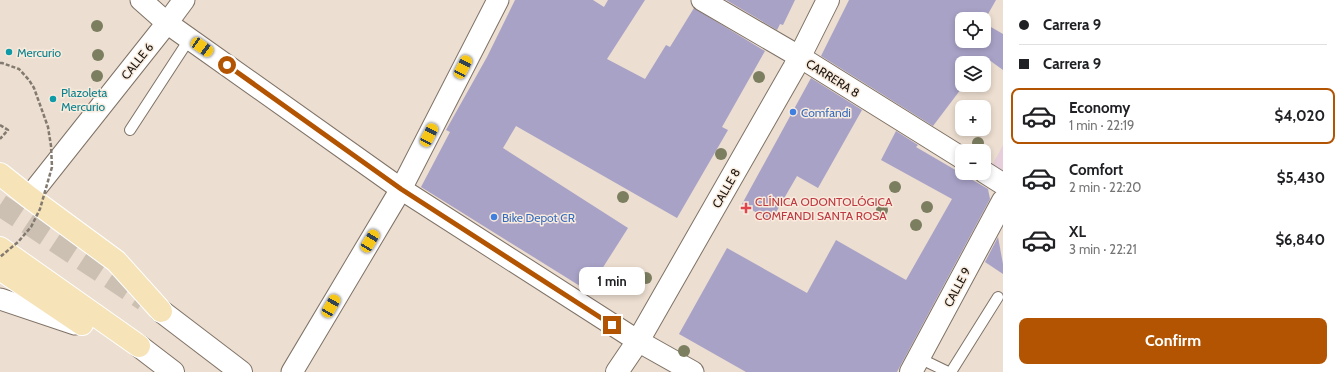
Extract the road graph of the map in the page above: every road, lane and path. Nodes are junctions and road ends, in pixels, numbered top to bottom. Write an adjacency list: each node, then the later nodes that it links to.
1 (141, 0): 6 (street)
2 (184, 0): 6 (street, CALLE 6)
3 (498, 0): 17 (street)
4 (702, 0): 8 (street, CARRERA 8)
5 (828, 0): 8 (street, CALLE 8)
6 (167, 23): 7 (street); 18 (street, CALLE 6)
7 (190, 38): 11 (lane); 17 (street)
8 (800, 57): 13 (street, CARRERA 8); 27 (street, CALLE 8)
9 (0, 63): 21 (path, bridge)
10 (0, 125): 12 (path)
11 (130, 130)
12 (0, 139)
13 (955, 154)
14 (0, 174): 18 (main road)
15 (991, 176): 16 (street)
16 (1003, 184)
17 (401, 189): 27 (street); 32 (street)
18 (28, 197): 25 (main road)
19 (1003, 201): 29 (street, CALLE 9)
20 (0, 248): 28 (main road)
21 (0, 257)
22 (0, 269): 26 (main road)
23 (998, 297): 35 (lane)
24 (0, 299): 26 (street)
25 (153, 306): 31 (street)
26 (87, 327): 28 (main road)
27 (638, 341): 33 (street, CALLE 8); 34 (street)
28 (133, 342): 30 (street)
29 (915, 365): 35 (lane)
30 (173, 372)
31 (241, 372)
32 (292, 372)
33 (617, 372)
34 (693, 372)
35 (949, 372)

